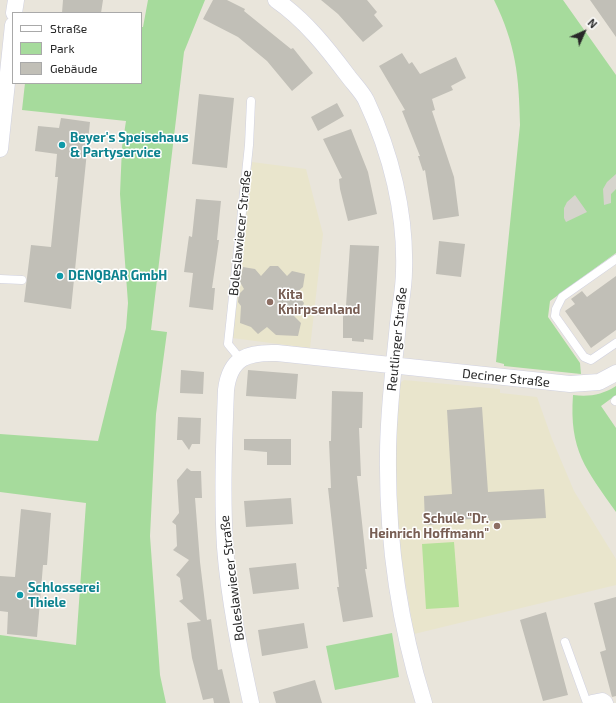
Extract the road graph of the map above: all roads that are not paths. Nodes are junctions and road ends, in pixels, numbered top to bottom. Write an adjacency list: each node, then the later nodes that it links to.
1 (16, 0): 3 (street)
2 (285, 2): 13 (street, Reutlinger Straße)
3 (14, 12)
4 (12, 32): 5 (street)
5 (2, 100): 7 (street)
6 (251, 101): 12 (lane, Boleslawiecer Straße)
7 (0, 149)
8 (616, 259): 11 (lane)
9 (0, 279): 10 (lane)
10 (22, 280)
11 (616, 343)
12 (241, 360): 13 (street); 16 (street, Boleslawiecer Straße)
13 (394, 366): 14 (street, Deciner Straße); 17 (street, Reutlinger Straße)
14 (616, 373)
15 (565, 642): 18 (lane)
16 (251, 703)
17 (424, 703)
18 (587, 703)
19 (592, 703): 20 (street)
20 (605, 703)

